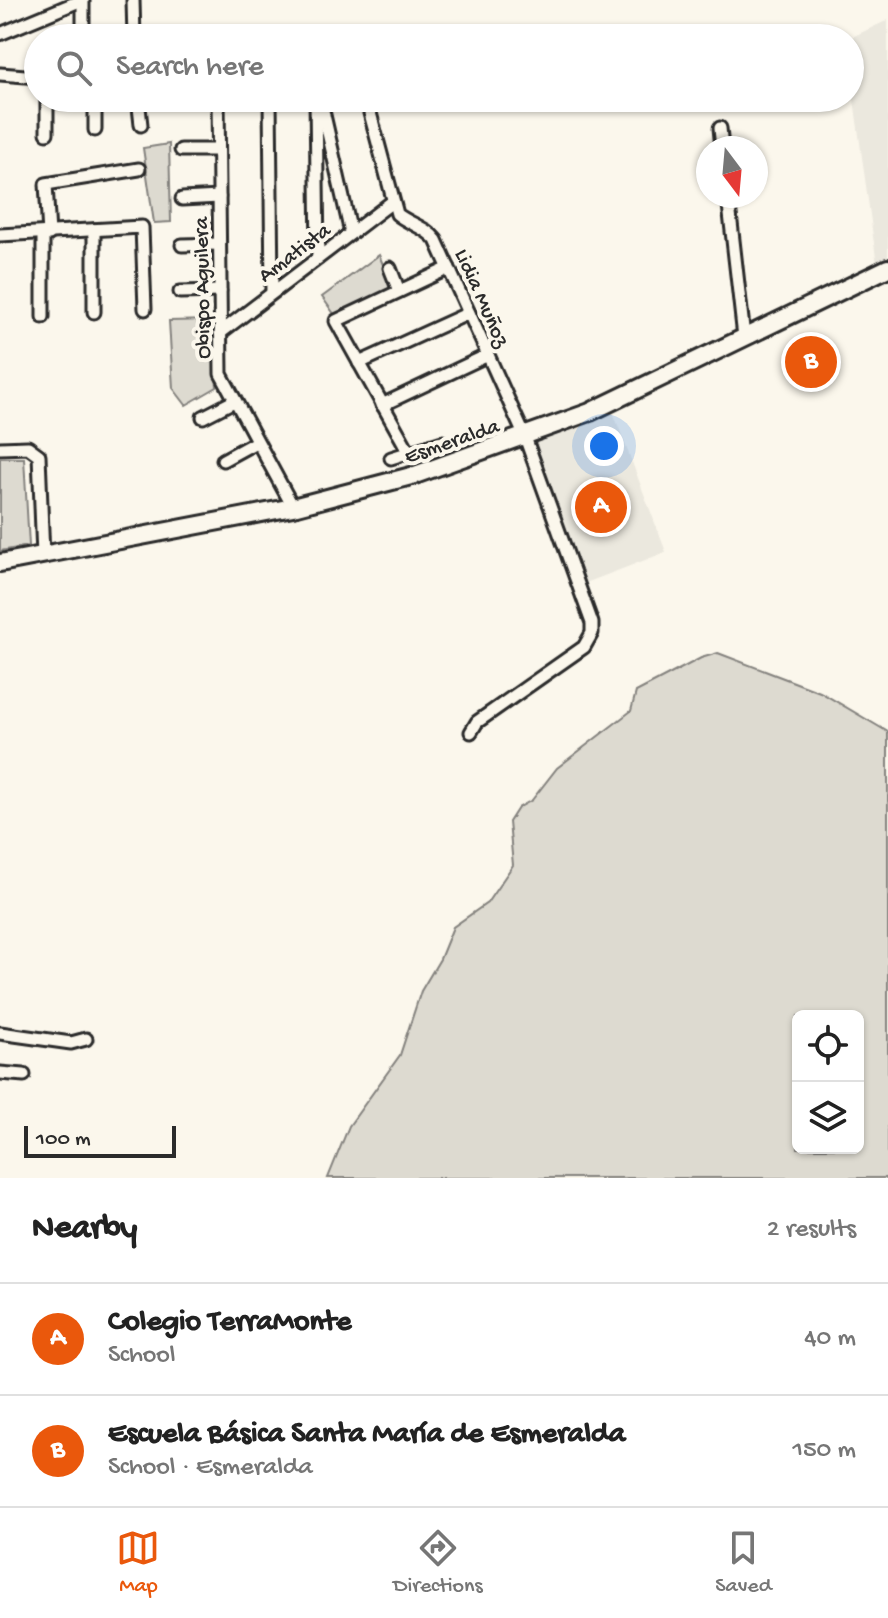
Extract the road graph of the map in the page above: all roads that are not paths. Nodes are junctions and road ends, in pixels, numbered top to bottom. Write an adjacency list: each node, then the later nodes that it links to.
1 (83, 0): 4 (street); 5 (street)
2 (133, 0): 6 (street)
3 (24, 24): 7 (street)
4 (24, 24)
5 (83, 24)
6 (134, 24)
7 (0, 34)
8 (0, 74): 9 (street)
9 (24, 76)
10 (47, 112): 21 (street)
11 (95, 112): 20 (street)
12 (140, 112): 18 (street)
13 (218, 112): 24 (street, Obispo Aguilera)
14 (270, 112): 43 (street)
15 (318, 112): 36 (street)
16 (321, 112): 31 (street)
17 (370, 112): 28 (street)
18 (141, 125)
19 (720, 128): 22 (street)
20 (95, 130)
21 (47, 133)
22 (721, 136)
23 (181, 150): 24 (street)
24 (218, 150): 26 (street, Obispo Aguilera)
25 (139, 169): 32 (street)
26 (219, 197): 27 (street); 34 (street, Obispo Aguilera)
27 (182, 199)
28 (392, 202): 31 (street, Amatista); 38 (street, Lidia Muñoz)
29 (729, 208): 49 (street)
30 (94, 230): 32 (street); 44 (street); 45 (street)
31 (351, 233): 36 (street, Amatista)
32 (46, 234): 33 (street); 47 (street)
33 (0, 235)
34 (219, 244): 35 (street); 40 (street, Obispo Aguilera)
35 (182, 245)
36 (318, 258): 43 (street, Amatista)
37 (390, 268): 41 (street)
38 (449, 268): 41 (street); 46 (street, Lidia Muñoz)
39 (888, 268): 49 (street, Esmeralda)
40 (220, 291): 42 (street); 48 (street, Obispo Aguilera)
41 (399, 291): 51 (street)
42 (180, 292)
43 (272, 292): 48 (street, Amatista)
44 (145, 309)
45 (94, 312)
46 (469, 313): 50 (street, Lidia Muñoz); 51 (street)
47 (43, 317)
48 (220, 333): 52 (street, Obispo Aguilera)
49 (744, 337): 55 (street, Esmeralda)
50 (488, 355): 53 (street); 55 (street, Lidia Muñoz)
51 (359, 363): 53 (street)
52 (234, 401): 54 (street); 56 (street, Obispo Aguilera)
53 (382, 405): 59 (street)
54 (203, 417)
55 (525, 437): 62 (street, Esmeralda); 65 (street, Lidia Muñoz)
56 (256, 442): 61 (street); 62 (street, Obispo Aguilera)
57 (442, 442): 59 (street)
58 (0, 448): 63 (street)
59 (409, 452): 60 (street)
60 (391, 458)
61 (223, 460)
62 (293, 507): 63 (street, Esmeralda)
63 (43, 556): 64 (street, Esmeralda)
64 (0, 563)
65 (471, 732)
66 (0, 1033): 67 (street)
67 (86, 1039)
68 (0, 1073): 69 (street)
69 (24, 1075)

